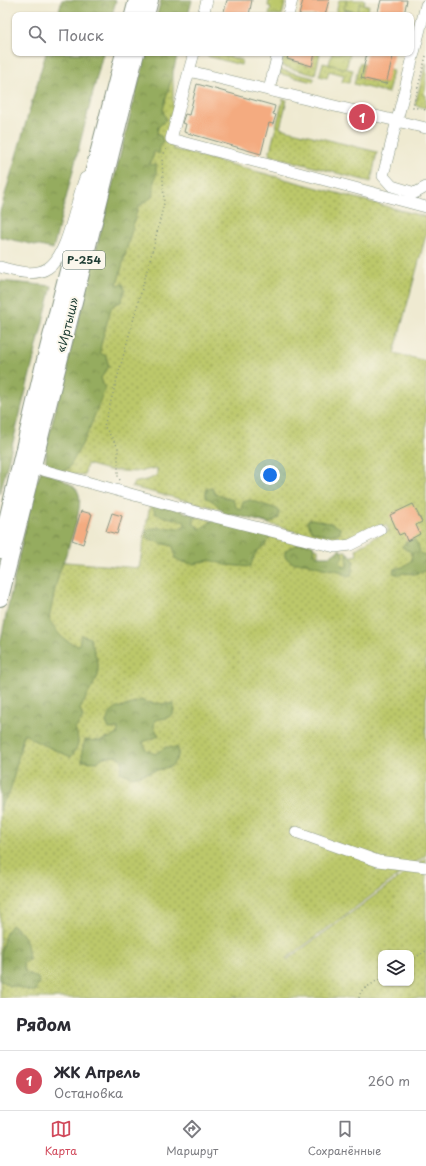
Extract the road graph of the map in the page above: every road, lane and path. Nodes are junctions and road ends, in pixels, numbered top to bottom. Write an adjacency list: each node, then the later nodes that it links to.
1 (137, 0): 6 (highway)
2 (150, 0): 7 (highway)
3 (207, 0): 8 (street)
4 (292, 0): 9 (street)
5 (426, 5): 10 (street)
6 (135, 12)
7 (147, 12)
8 (204, 12)
9 (289, 12)
10 (414, 51)
11 (123, 56): 23 (highway, «Иртыш» / Р-254)
12 (135, 56): 27 (highway, «Иртыш» / Р-254)
13 (193, 56): 17 (street)
14 (277, 56): 18 (street)
15 (413, 56): 20 (street)
16 (426, 56): 19 (path)
17 (189, 71): 18 (street); 22 (street)
18 (269, 90): 20 (street)
19 (426, 110)
20 (396, 120): 21 (street); 24 (street)
21 (426, 128)
22 (172, 139): 25 (street); 28 (path)
23 (98, 150): 26 (street); 30 (highway, «Иртыш» / Р-254)
24 (426, 187)
25 (426, 208)
26 (0, 267)
27 (32, 467): 28 (street); 31 (highway, «Иртыш» / Р-254)
28 (126, 493): 29 (street)
29 (380, 530)
30 (0, 550)
31 (0, 598)
32 (296, 832): 33 (street)
33 (426, 867)
34 (426, 951): 35 (path)
35 (414, 958)
36 (378, 980): 37 (path)
37 (359, 998)

